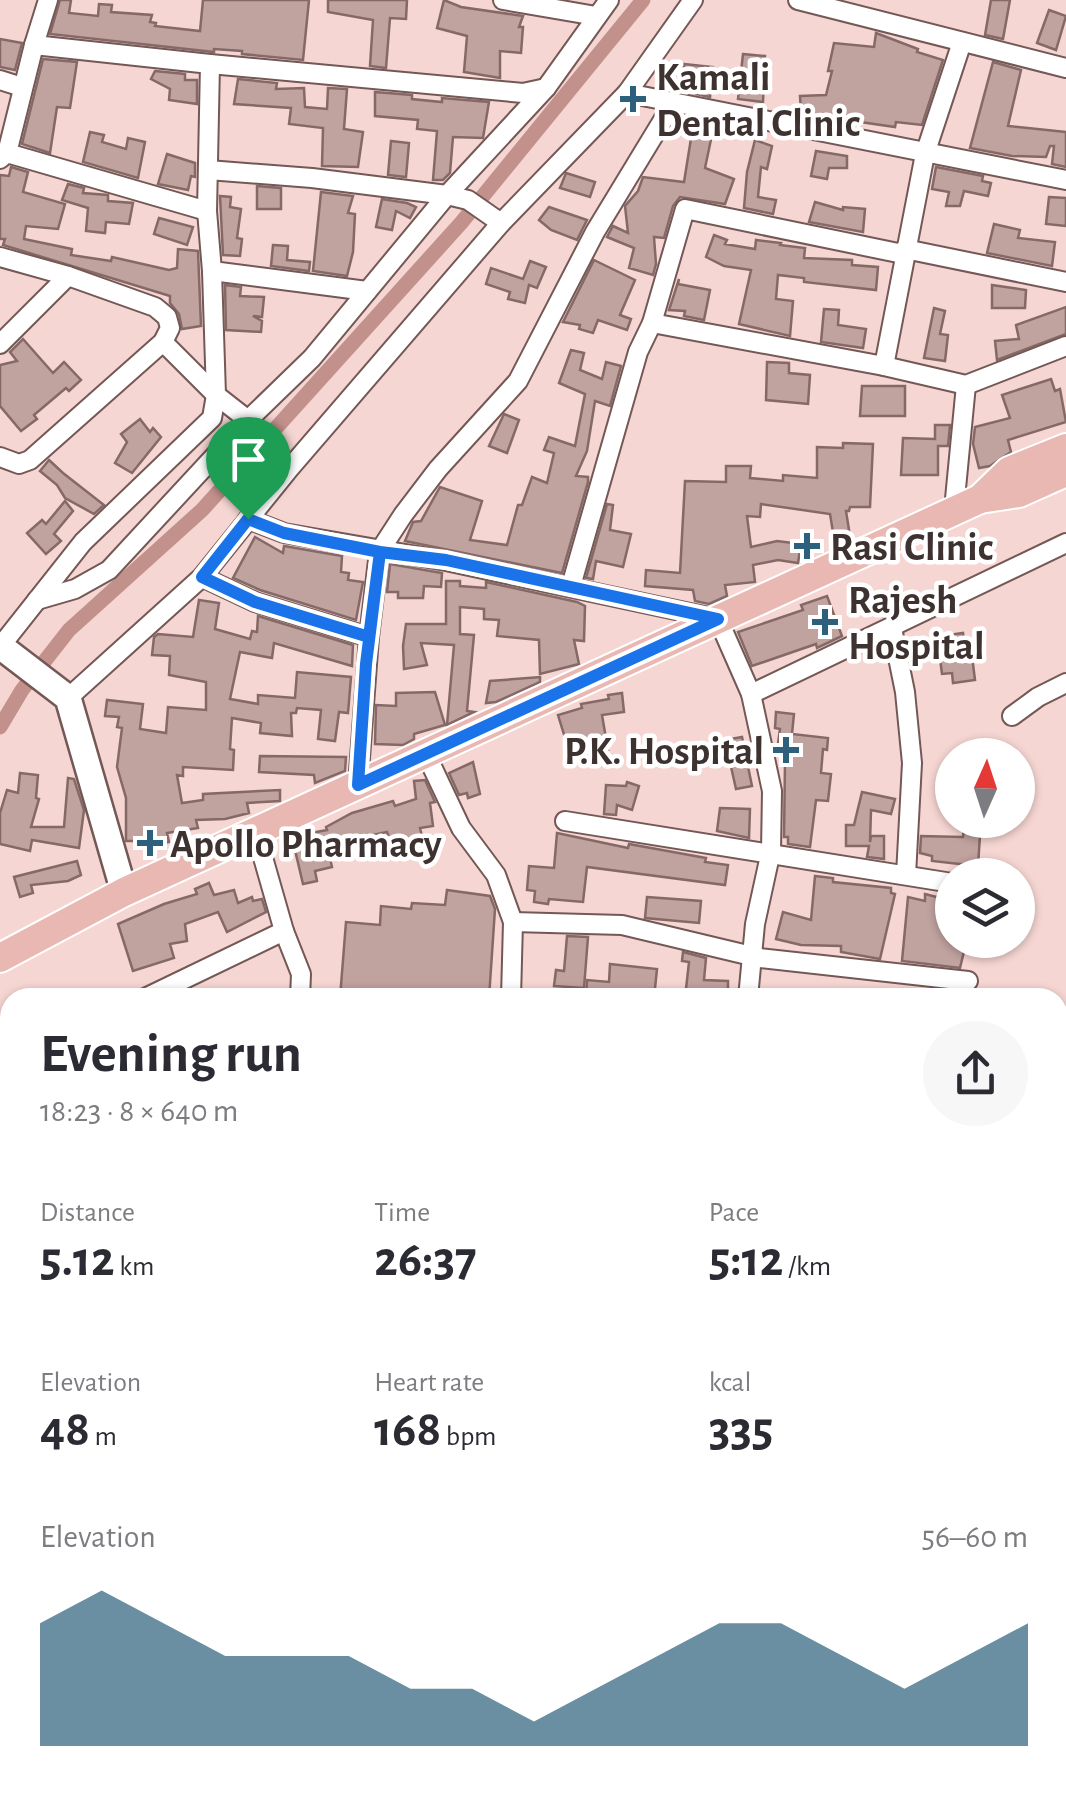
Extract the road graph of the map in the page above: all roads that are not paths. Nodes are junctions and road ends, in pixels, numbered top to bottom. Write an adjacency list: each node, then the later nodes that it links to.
1 (48, 0): 8 (street)
2 (503, 0): 6 (street)
3 (608, 0): 6 (street)
4 (693, 0): 14 (street)
5 (798, 0): 7 (street)
6 (596, 16): 13 (street)
7 (962, 42): 10 (street); 16 (street)
8 (34, 45): 9 (street); 12 (street)
9 (210, 64): 13 (street); 18 (street)
10 (1066, 68)
11 (0, 80): 12 (street)
12 (22, 87): 17 (street)
13 (546, 88): 20 (street)
14 (628, 93): 15 (street); 22 (street)
15 (674, 102): 16 (street); 43 (street)
16 (925, 154): 19 (street); 23 (street)
17 (4, 156): 21 (street)
18 (208, 170): 20 (street); 21 (street)
19 (1066, 180)
20 (447, 195): 22 (street); 28 (street)
21 (207, 211): 25 (street)
22 (501, 223): 41 (street)
23 (904, 252): 27 (street); 29 (street); 33 (street)
24 (0, 257): 26 (street)
25 (212, 272): 28 (street); 35 (street)
26 (68, 276): 30 (street); 31 (street)
27 (1066, 282)
28 (368, 291): 36 (street)
29 (652, 324): 33 (street); 45 (street)
30 (163, 342): 35 (street); 38 (street)
31 (0, 344)
32 (1066, 346): 34 (street)
33 (884, 366): 34 (street)
34 (966, 385): 40 (street)
35 (216, 395): 36 (street); 46 (street)
36 (248, 420): 46 (street)
37 (1066, 448): 40 (main road)
38 (0, 457)
39 (1066, 472): 40 (main road)
40 (967, 504): 47 (main road)
41 (248, 519): 43 (street); 44 (street)
42 (1066, 542): 48 (street)
43 (380, 552): 45 (street); 49 (street)
44 (202, 577): 49 (street); 52 (street)
45 (571, 586): 47 (street)
46 (37, 600): 50 (street)
47 (718, 619): 53 (street); 55 (main road)
48 (892, 628): 53 (street); 60 (street)
49 (369, 637): 56 (street)
50 (2, 648): 52 (street)
51 (1066, 683): 54 (street)
52 (61, 692): 62 (street)
53 (751, 694): 59 (street)
54 (1012, 716)
55 (426, 754): 56 (main road); 63 (street)
56 (358, 785): 58 (main road)
57 (565, 821): 59 (street)
58 (256, 833): 62 (main road); 64 (street)
59 (771, 852): 60 (street); 65 (street)
60 (906, 875): 61 (street)
61 (935, 880)
62 (124, 892): 66 (main road)
63 (514, 922): 65 (street); 70 (street)
64 (284, 931): 68 (street); 69 (street)
65 (752, 956): 67 (street); 71 (street)
66 (0, 958)
67 (968, 982)
68 (166, 988)
69 (300, 988)
70 (511, 988)
71 (749, 988)

